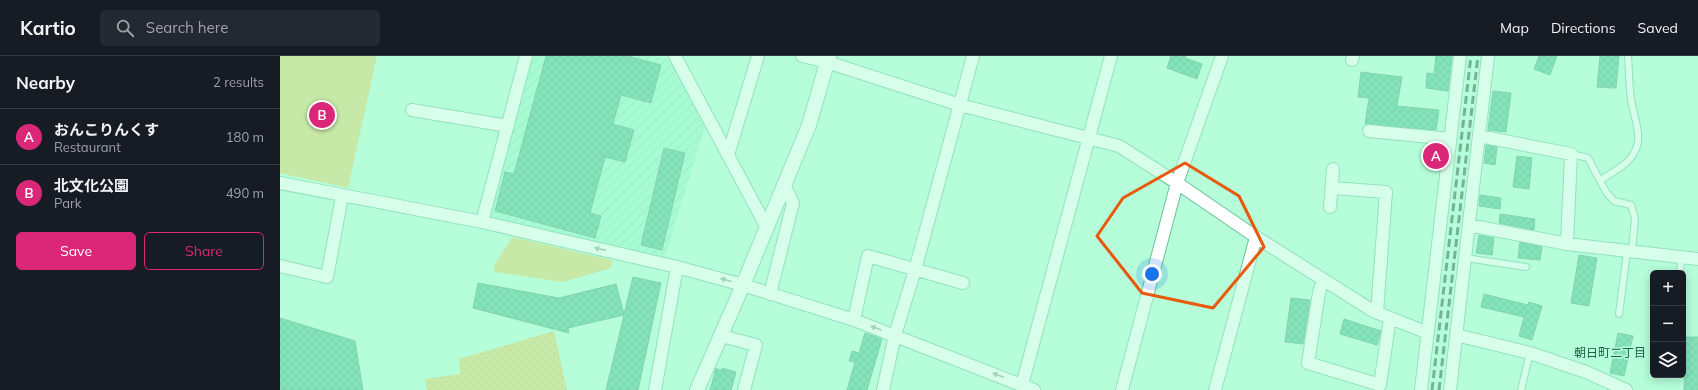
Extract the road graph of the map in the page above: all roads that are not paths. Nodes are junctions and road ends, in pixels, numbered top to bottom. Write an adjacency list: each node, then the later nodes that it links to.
1 (526, 56): 14 (street)
2 (673, 56): 20 (street)
3 (758, 56): 20 (street)
4 (802, 56): 11 (street)
5 (973, 56): 12 (street)
6 (1111, 56): 17 (street)
7 (1222, 56): 24 (street)
8 (1460, 56): 18 (street)
9 (1488, 56): 16 (street)
10 (1628, 56): 22 (lane)
11 (828, 59): 12 (street); 25 (street)
12 (960, 105): 17 (street); 41 (street)
13 (412, 110): 14 (street)
14 (508, 126): 29 (street)
15 (1369, 131): 18 (street)
16 (1480, 136): 19 (street); 30 (street)
17 (1089, 139): 24 (street); 56 (street)
18 (1450, 139): 51 (street)
19 (1571, 154): 22 (lane); 33 (street)
20 (728, 155): 31 (street)
21 (1333, 168): 26 (street)
22 (1601, 180): 34 (lane)
23 (280, 183): 27 (street)
24 (1177, 183): 32 (street); 63 (street)
25 (784, 185): 31 (street); 46 (street)
26 (1332, 188): 28 (street); 47 (street)
27 (342, 196): 29 (street); 38 (street)
28 (1330, 207)
29 (482, 222): 39 (street, one-way to 29)
30 (1469, 225): 33 (street); 36 (street)
31 (766, 228): 45 (street)
32 (1256, 237): 43 (street); 64 (street)
33 (1567, 244): 34 (street)
34 (1629, 252): 35 (street); 48 (lane)
35 (1681, 257): 37 (street); 42 (lane)
36 (1466, 258): 40 (lane); 53 (street)
37 (1698, 259)
38 (280, 266)
39 (677, 267): 45 (street, one-way to 39); 58 (street)
40 (1526, 267)
41 (915, 270): 44 (street); 50 (street); 52 (street)
42 (1680, 270)
43 (1323, 280): 47 (street); 49 (street)
44 (963, 283)
45 (743, 285): 46 (street); 54 (street)
46 (770, 294): 50 (street)
47 (1377, 312): 49 (street)
48 (1619, 314)
49 (1390, 318): 51 (street)
50 (854, 320): 52 (street, one-way to 50)
51 (1428, 333): 65 (street)
52 (895, 335): 56 (street, one-way to 52); 61 (street)
53 (1456, 335): 55 (street); 66 (street)
54 (721, 336): 59 (street); 60 (street)
55 (1530, 353): 57 (street); 67 (lane)
56 (1022, 385): 62 (street)
57 (1621, 389)
58 (655, 390)
59 (697, 390)
60 (744, 390)
61 (883, 390)
62 (1034, 390)
63 (1122, 390)
64 (1215, 390)
65 (1421, 390)
66 (1450, 390)
67 (1521, 390)

